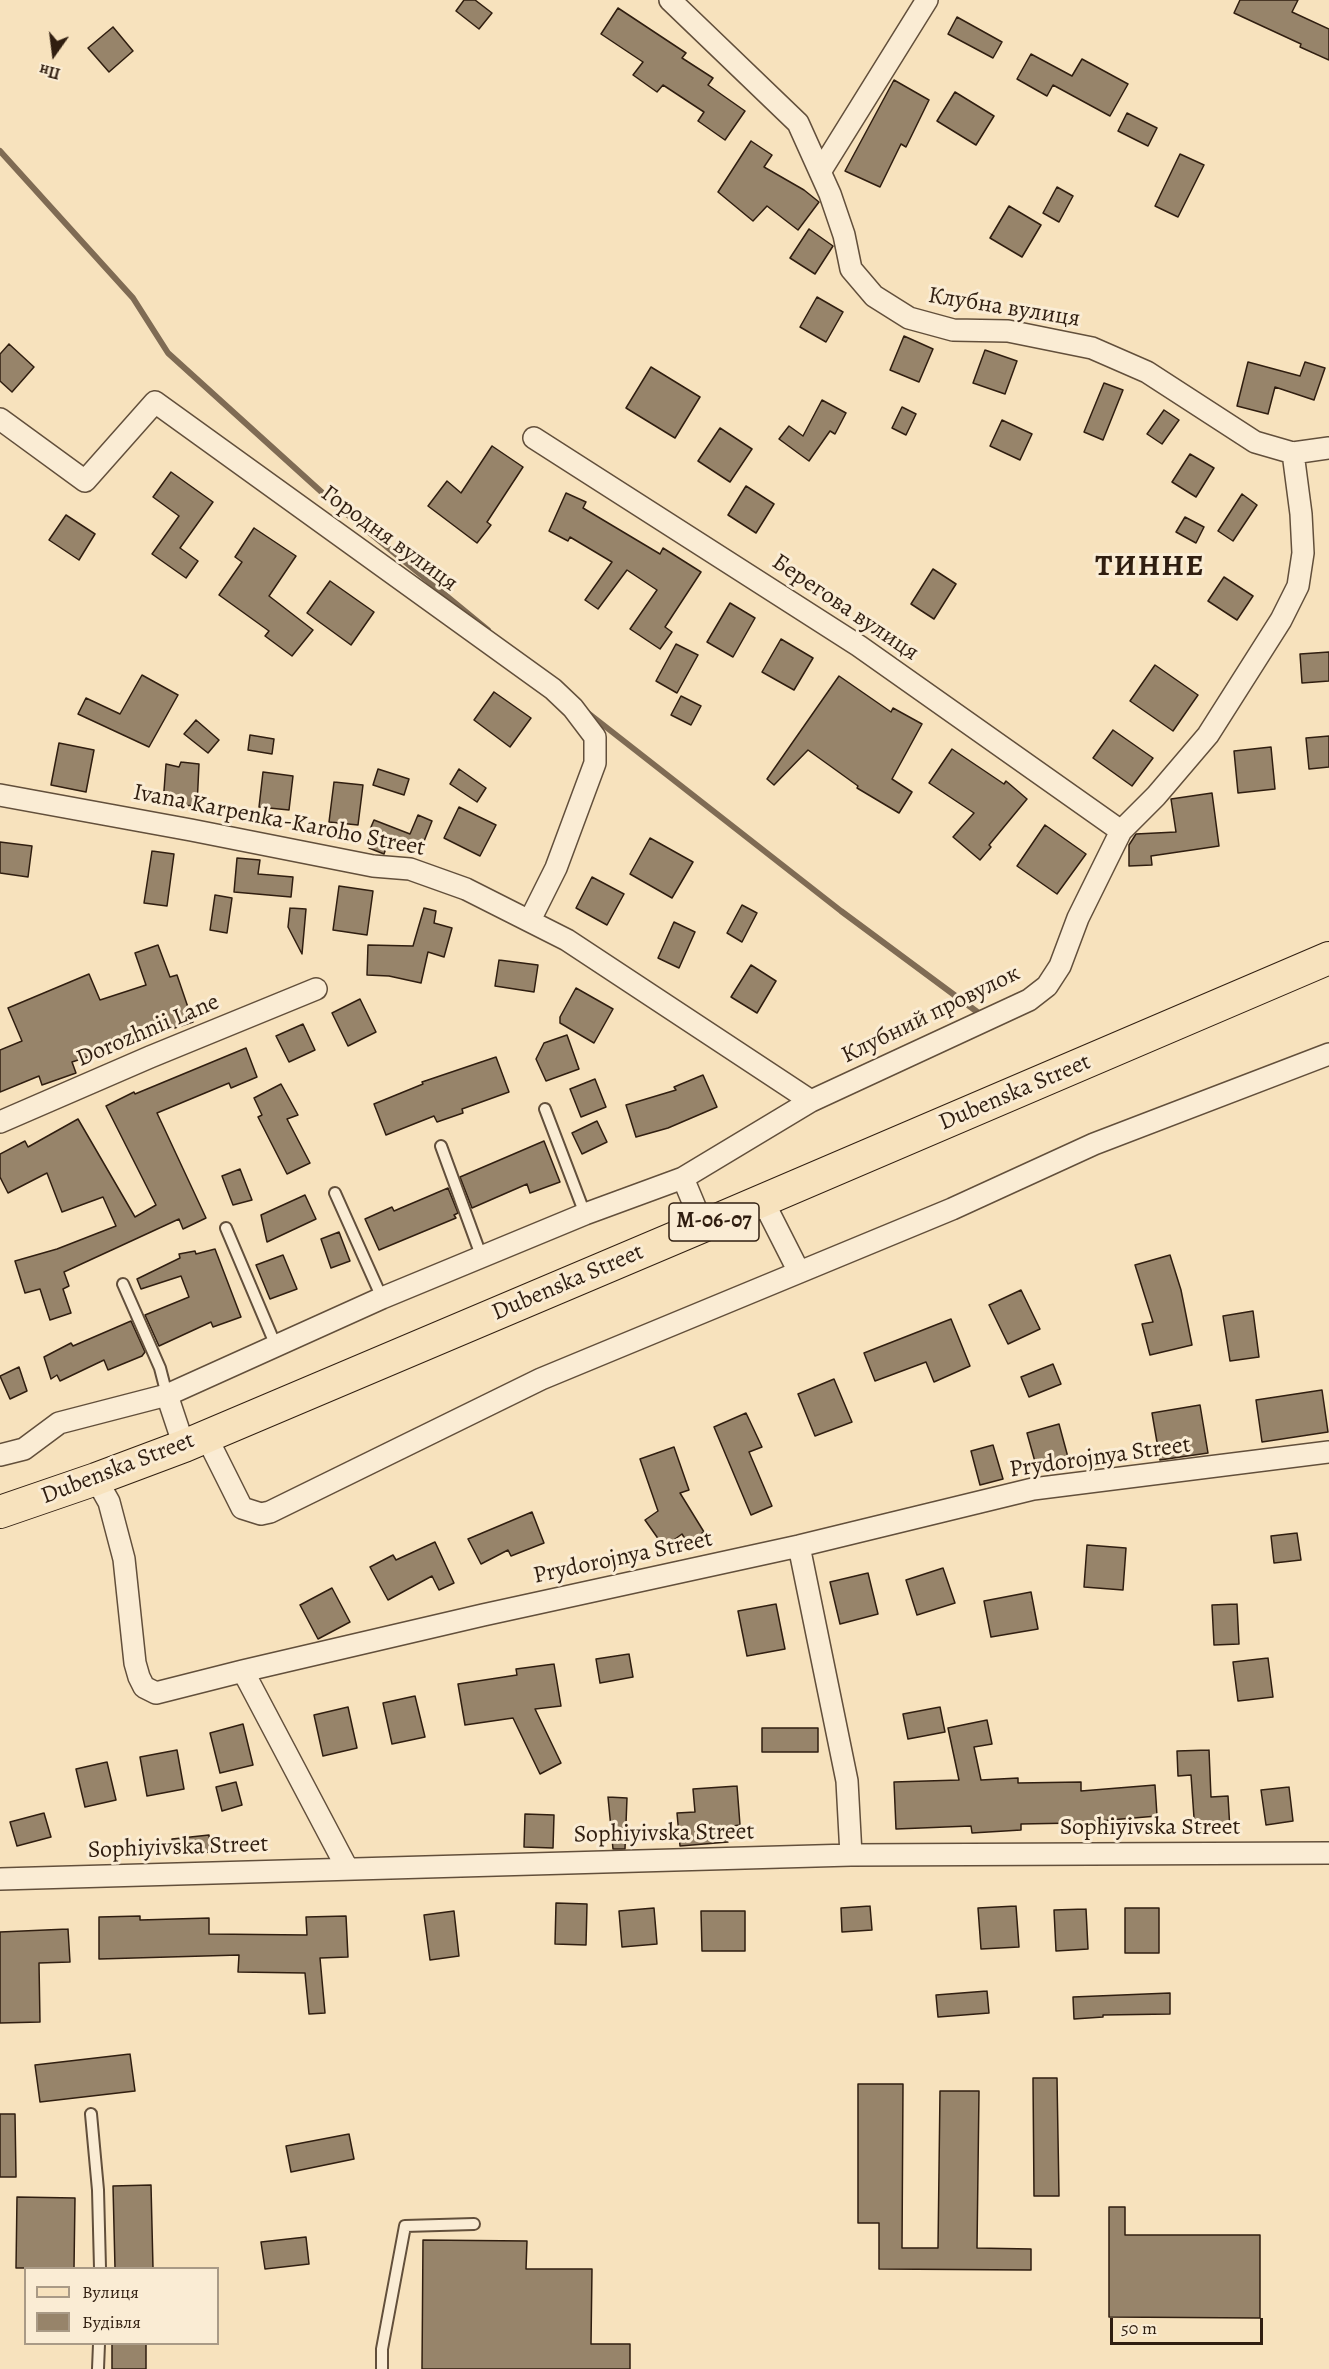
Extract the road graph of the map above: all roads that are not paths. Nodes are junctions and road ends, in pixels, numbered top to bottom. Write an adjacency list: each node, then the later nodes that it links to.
1 (670, 0): 3 (street, Клубна вулиця)
2 (927, 0): 3 (street)
3 (820, 172): 7 (street, Клубна вулиця)
4 (0, 419): 10 (street, Городня вулиця)
5 (534, 438): 9 (street, Берегова вулиця)
6 (1329, 448): 7 (street, Клубна вулиця)
7 (1293, 453): 9 (street)
8 (0, 795): 10 (street, Ivana Karpenka-Karoho Street)
9 (1121, 831): 14 (street, Клубний провулок)
10 (530, 920): 14 (street, Ivana Karpenka-Karoho Street)
11 (1329, 958): 20 (main road, Dubenska Street / М-06-07)
12 (316, 989): 16 (street, Dorozhnii Lane)
13 (1329, 1054): 25 (street)
14 (811, 1101): 18 (street, Клубний провулок)
15 (545, 1109): 21 (lane)
16 (0, 1122)
17 (441, 1146): 24 (lane)
18 (683, 1178): 21 (street, Клубний провулок); 22 (street)
19 (335, 1193): 27 (lane)
20 (763, 1201): 22 (main road, Dubenska Street / М-06-07); 25 (street)
21 (585, 1214): 24 (street, Клубний провулок)
22 (703, 1226): 30 (main road, Dubenska Street / М-06-07)
23 (226, 1228): 28 (lane)
24 (483, 1258): 27 (street, Клубний провулок)
25 (799, 1272): 30 (street)
26 (123, 1284): 29 (lane)
27 (382, 1298): 28 (street, Клубний провулок)
28 (276, 1346): 29 (street, Клубний провулок)
29 (167, 1395): 30 (street); 32 (street, Клубний провулок)
30 (195, 1441): 33 (main road, Dubenska Street / М-06-07)
31 (1329, 1452): 35 (street, Prydorojnya Street)
32 (0, 1455)
33 (96, 1479): 34 (main road, Dubenska Street / М-06-07); 36 (street, Prydorojnya Street)
34 (0, 1512)
35 (799, 1546): 36 (street, Prydorojnya Street); 38 (street)
36 (243, 1671): 39 (street)
37 (1329, 1853): 38 (street, Sophiyivska Street)
38 (851, 1855): 39 (street, Sophiyivska Street)
39 (347, 1868): 40 (street, Sophiyivska Street)
40 (0, 1879)
41 (91, 2114): 43 (lane)
42 (474, 2224): 46 (lane)
43 (100, 2267)
44 (99, 2345): 45 (lane)
45 (98, 2369)
46 (382, 2369)

